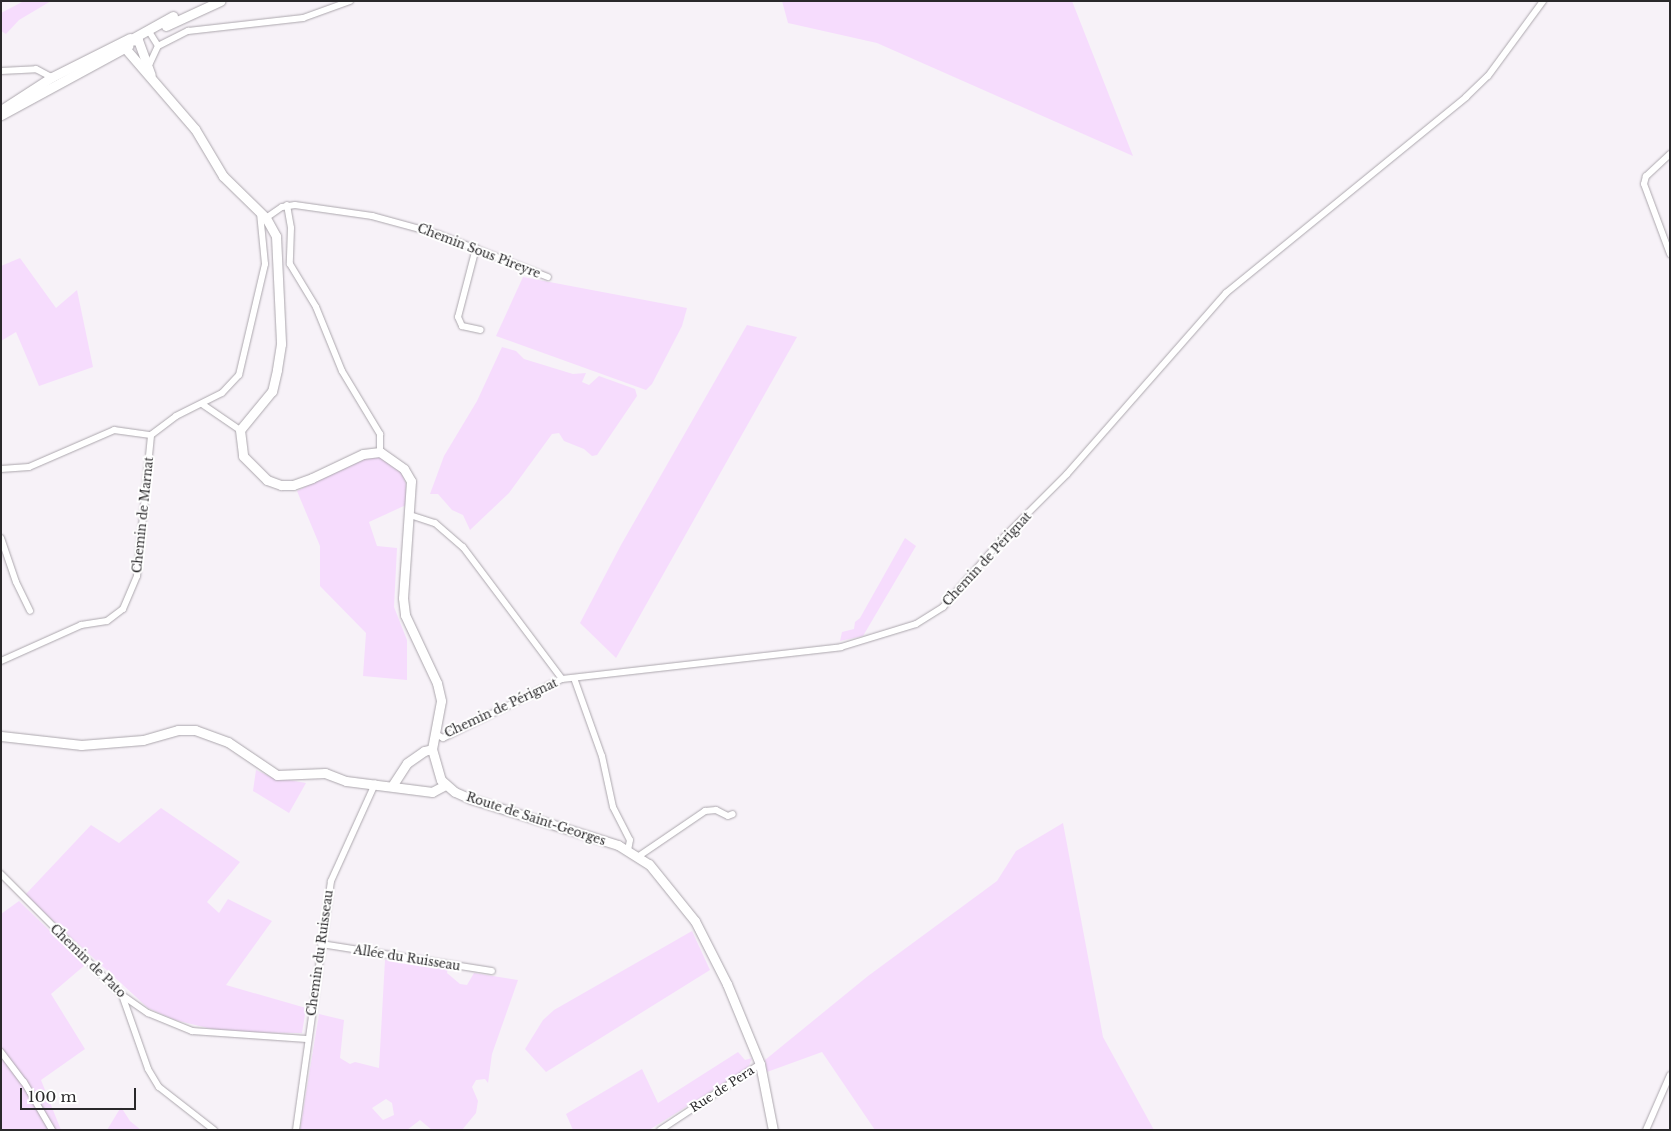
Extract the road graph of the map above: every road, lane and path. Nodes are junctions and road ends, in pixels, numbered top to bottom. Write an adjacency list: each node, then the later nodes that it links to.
1 (210, 1): 7 (street)
2 (220, 1): 5 (street)
3 (350, 1): 8 (street)
4 (1543, 1): 30 (street, Chemin de Pérignat)
5 (150, 34): 6 (street); 8 (street)
6 (138, 40): 7 (street); 9 (street)
7 (125, 44): 9 (street); 11 (street)
8 (158, 46): 9 (street)
9 (143, 66): 16 (street)
10 (1, 71): 11 (street)
11 (54, 81): 12 (street); 13 (street)
12 (1, 109)
13 (1, 115)
14 (1670, 154): 18 (street)
15 (287, 205): 16 (street); 17 (street, Chemin Sous Pireyre); 24 (street)
16 (262, 215): 21 (street); 22 (street)
17 (476, 248): 19 (street, Chemin Sous Pireyre); 20 (street)
18 (1670, 254)
19 (548, 277)
20 (480, 330)
21 (202, 404): 22 (street); 23 (street)
22 (240, 430): 24 (street)
23 (151, 435): 25 (street); 29 (street, Chemin de Marnat)
24 (380, 452): 26 (street)
25 (1, 470)
26 (410, 515): 31 (street); 32 (street)
27 (1, 538): 28 (street)
28 (30, 611)
29 (1, 661)
30 (574, 678): 31 (street, Chemin de Pérignat); 39 (street)
31 (562, 679): 32 (street, Chemin de Pérignat)
32 (436, 734): 34 (street)
33 (1, 736): 35 (street)
34 (432, 749): 36 (street); 37 (street)
35 (375, 784): 37 (street); 42 (street, Chemin du Ruisseau)
36 (445, 785): 37 (street); 39 (street, Route de Saint-Georges)
37 (392, 786)
38 (733, 814): 40 (street)
39 (628, 850): 40 (street, Route de Saint-Georges)
40 (639, 856): 47 (street, Route de Saint-Georges)
41 (1, 874): 44 (street, Chemin de Pato)
42 (321, 944): 43 (street, Allée du Ruisseau); 45 (street, Chemin du Ruisseau)
43 (492, 971)
44 (122, 995): 45 (street, Chemin de Pato); 50 (street)
45 (307, 1039): 51 (street, Chemin du Ruisseau)
46 (1, 1052): 49 (street)
47 (760, 1064): 52 (street, Rue de Pera); 53 (street, Route de Saint-Georges)
48 (1670, 1075): 54 (street)
49 (52, 1130)
50 (214, 1130)
51 (296, 1130)
52 (660, 1130)
53 (773, 1130)
54 (1646, 1130)

